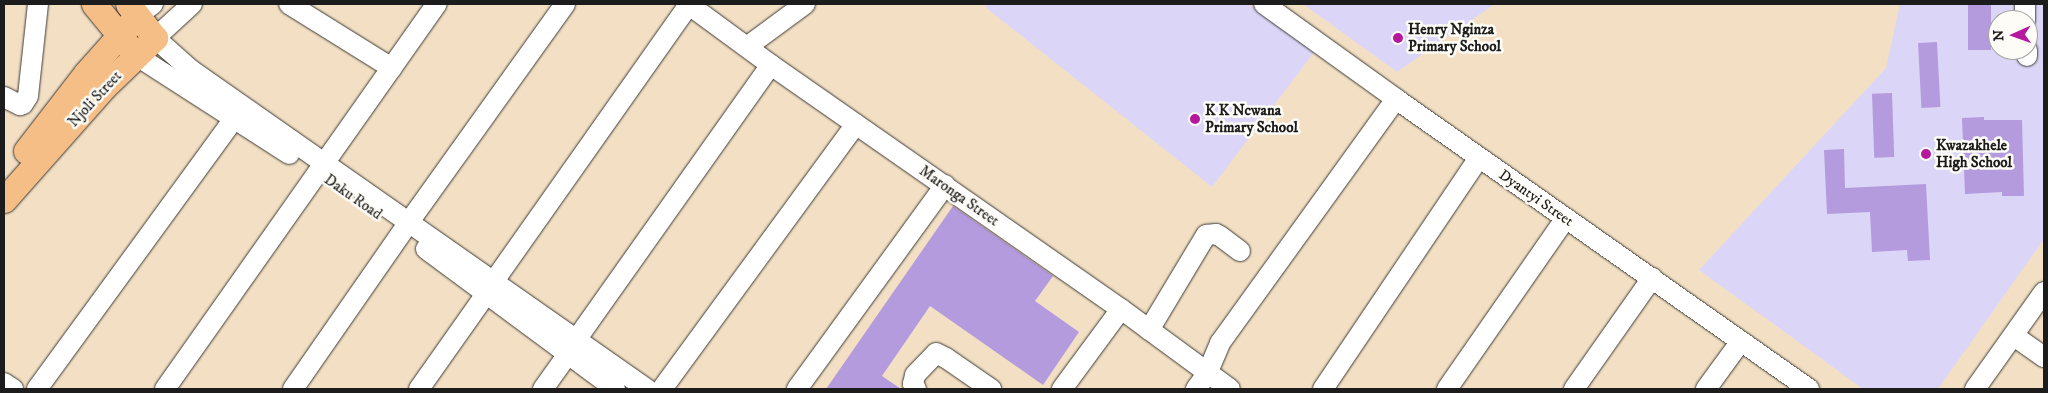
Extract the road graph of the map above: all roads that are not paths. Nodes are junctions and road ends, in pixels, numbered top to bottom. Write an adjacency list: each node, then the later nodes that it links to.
1 (38, 4): 17 (street)
2 (94, 4): 11 (main road, Daku Road)
3 (192, 4): 12 (street, Njoli Street)
4 (289, 4): 16 (street)
5 (437, 4): 16 (street)
6 (565, 4): 26 (street)
7 (689, 4): 13 (street, Maronga Street); 29 (street)
8 (804, 4): 13 (street)
9 (1264, 4): 18 (street, Dyantyi Street)
10 (139, 8): 11 (main road, Njoli Street); 12 (main road, Daku Road)
11 (118, 36): 14 (main road, Daku Road); 24 (main road, Njoli Street)
12 (155, 38): 14 (main road, Njoli Street); 22 (street, Daku Road)
13 (748, 46): 15 (street, Maronga Street)
14 (137, 56): 19 (street, Daku Road); 24 (main road, Njoli Street)
15 (771, 65): 20 (street, Maronga Street); 35 (street)
16 (392, 68): 22 (street)
17 (4, 97)
18 (1396, 99): 21 (street, Dyantyi Street); 37 (street)
19 (233, 120): 22 (street, Daku Road); 40 (street)
20 (856, 124): 23 (street, Maronga Street); 47 (street)
21 (1480, 158): 25 (street, Dyantyi Street); 53 (street)
22 (322, 168): 26 (street, Daku Road); 41 (street)
23 (945, 185): 31 (street, Maronga Street); 48 (street)
24 (5, 189)
25 (1566, 218): 28 (street, Dyantyi Street); 54 (street)
26 (405, 227): 29 (street, Daku Road); 42 (street)
27 (1240, 251): 32 (street)
28 (1652, 278): 34 (street, Dyantyi Street); 55 (street)
29 (490, 287): 35 (street, Daku Road); 43 (street)
30 (2044, 292): 33 (street)
31 (1121, 309): 32 (street, Maronga Street); 51 (street)
32 (1149, 330): 37 (street, Maronga Street)
33 (2014, 336): 36 (street); 58 (street)
34 (1741, 341): 56 (street); 57 (street, Dyantyi Street)
35 (572, 347): 44 (street); 45 (street, Daku Road); 46 (street, Daku Road)
36 (2044, 357)
37 (1202, 382): 52 (street, Maronga Street)
38 (4, 383): 39 (street)
39 (13, 389)
40 (37, 389)
41 (165, 389)
42 (292, 389)
43 (419, 389)
44 (543, 389)
45 (615, 389)
46 (646, 389)
47 (662, 389)
48 (797, 389)
49 (916, 389): 50 (street)
50 (991, 389)
51 (1062, 389)
52 (1230, 389)
53 (1323, 389)
54 (1447, 389)
55 (1574, 389)
56 (1706, 389)
57 (1810, 389)
58 (1975, 389)

